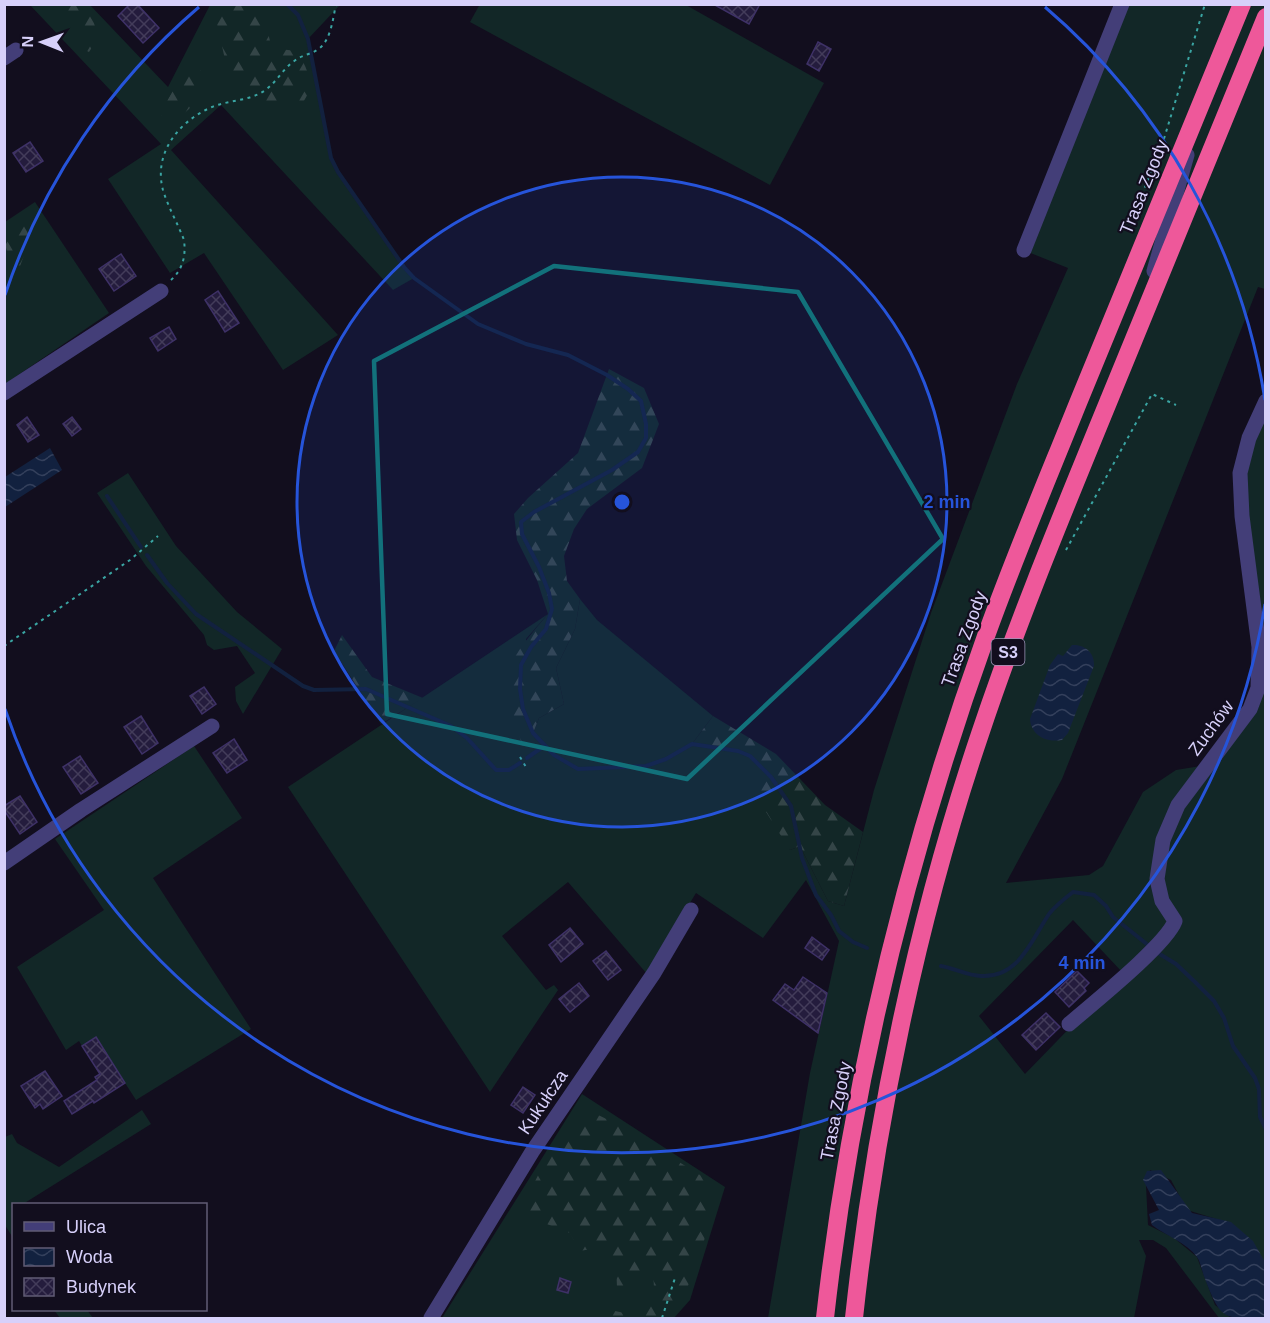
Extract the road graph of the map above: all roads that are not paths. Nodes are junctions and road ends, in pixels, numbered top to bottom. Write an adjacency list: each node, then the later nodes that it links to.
1 (1122, 4): 7 (street)
2 (1242, 4): 4 (highway, Trasa Zgody / S3)
3 (1266, 17): 5 (highway, S3)
4 (1203, 101): 6 (street); 9 (highway, Trasa Zgody / S3)
5 (1226, 111): 6 (street); 10 (highway, S3)
6 (1170, 214): 9 (street); 10 (street)
7 (1024, 250)
8 (161, 291): 11 (street)
9 (1112, 320): 18 (highway, Trasa Zgody / S3)
10 (1137, 332): 19 (highway, S3)
11 (4, 393)
12 (1266, 401): 16 (street, Zuchów)
13 (212, 726): 14 (street)
14 (4, 863)
15 (691, 910): 17 (street, Kukułcza)
16 (1070, 1024)
17 (431, 1318)
18 (825, 1318)
19 (854, 1318)

